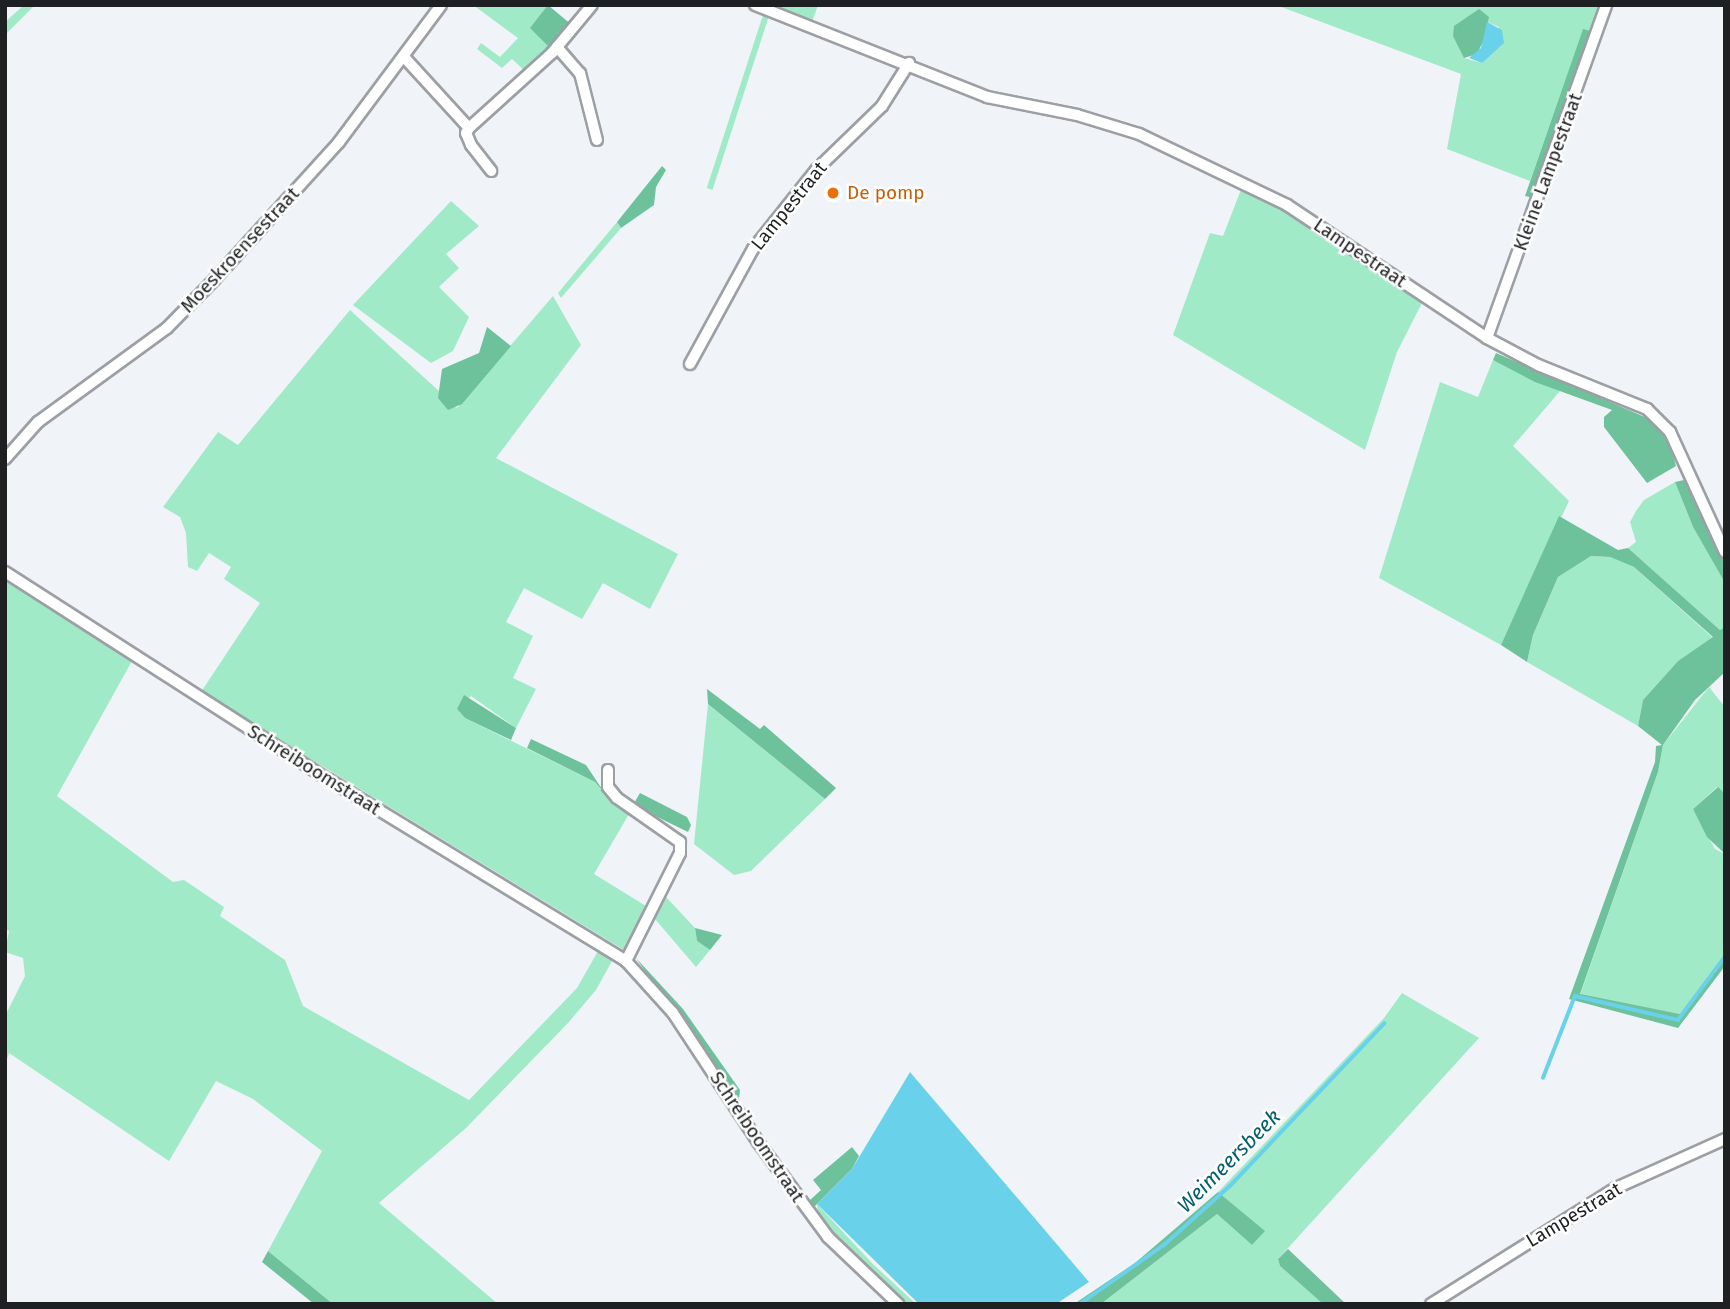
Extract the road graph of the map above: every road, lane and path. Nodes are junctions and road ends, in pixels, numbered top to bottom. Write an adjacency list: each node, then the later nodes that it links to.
1 (440, 5): 6 (street, Moeskroensestraat)
2 (592, 5): 5 (street)
3 (755, 5): 7 (street, Lampestraat)
4 (1606, 5): 11 (street, Kleine Lampestraat)
5 (557, 47): 8 (street); 9 (street)
6 (404, 57): 8 (street); 13 (street, Moeskroensestraat)
7 (909, 63): 11 (street, Lampestraat); 12 (street, Lampestraat)
8 (469, 128): 10 (street)
9 (597, 140)
10 (491, 171)
11 (1487, 338): 14 (street, Lampestraat)
12 (690, 364)
13 (5, 459)
14 (1725, 552)
15 (5, 572): 17 (street, Schreiboomstraat)
16 (608, 770): 17 (street)
17 (626, 961): 19 (street, Schreiboomstraat)
18 (1725, 1139): 20 (street, Lampestraat)
19 (898, 1304)
20 (1431, 1304)

